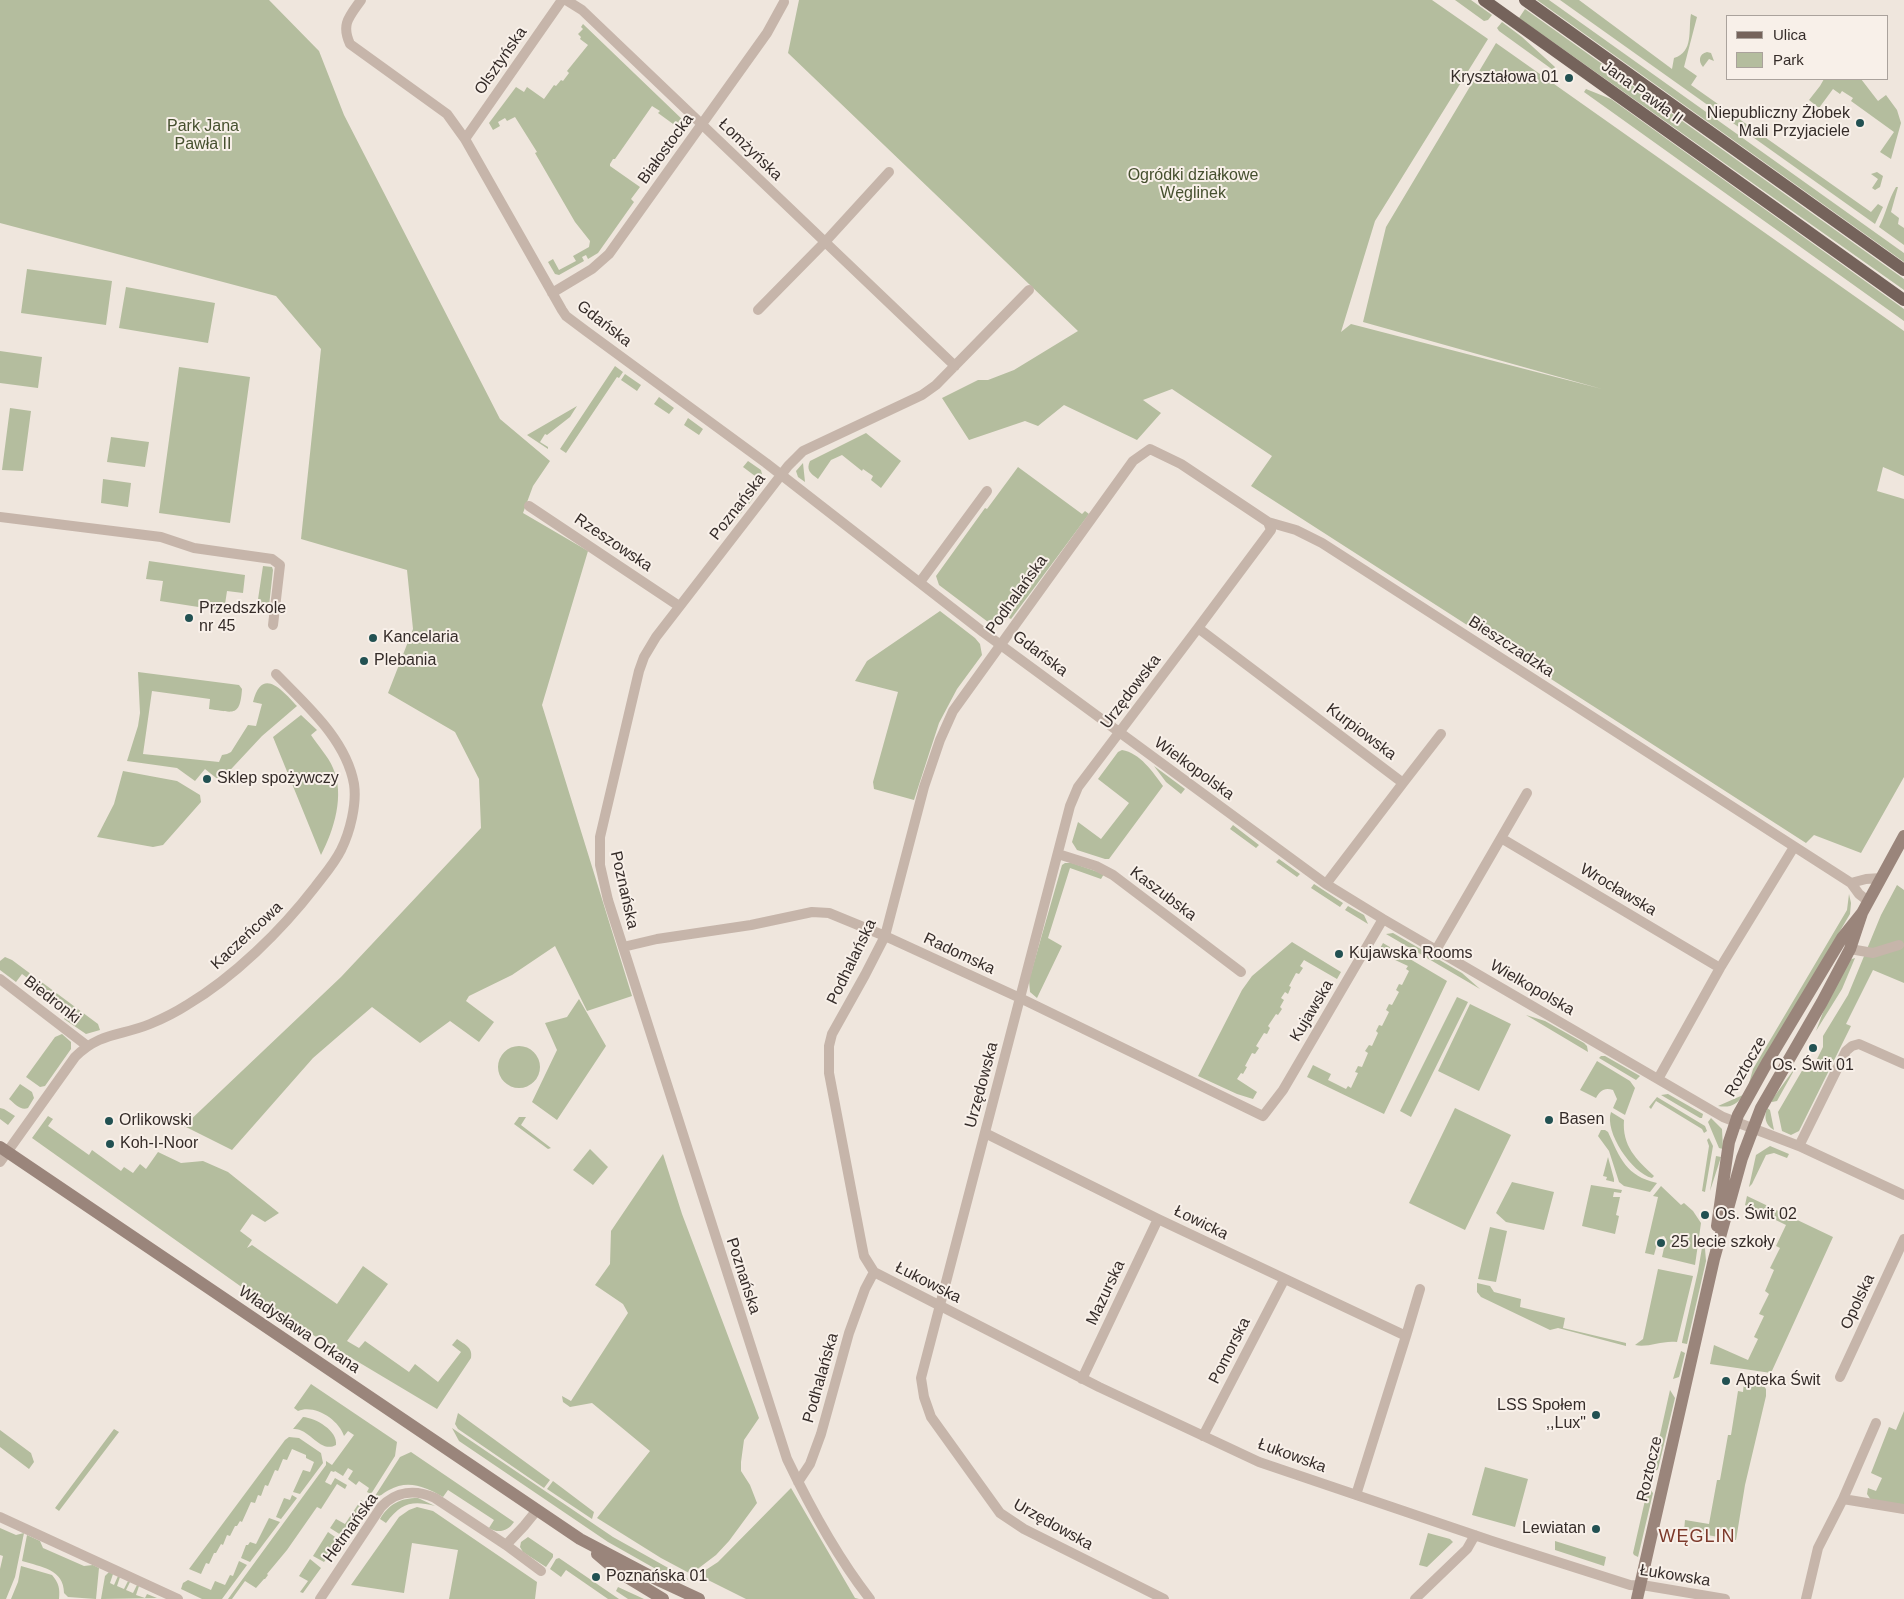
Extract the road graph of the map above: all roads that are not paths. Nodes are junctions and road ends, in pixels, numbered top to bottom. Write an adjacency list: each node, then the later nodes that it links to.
1 (361, 0): 8 (street, Gdańska)
2 (562, 0): 8 (street, Olsztyńska)
3 (566, 0): 7 (street, Łomżyńska)
4 (1484, 0): 14 (main road, Jana Pawła II)
5 (1525, 0): 11 (main road, Jana Pawła II)
6 (784, 2): 7 (street, Białostocka)
7 (703, 125): 10 (street, Łomżyńska); 13 (street, Białostocka)
8 (465, 139): 13 (street, Gdańska)
9 (889, 172): 10 (street)
10 (825, 242): 15 (street); 16 (street, Łomżyńska)
11 (1904, 270)
12 (1029, 290): 16 (street, Poznańska)
13 (552, 293): 18 (street, Gdańska)
14 (1904, 300)
15 (758, 310)
16 (955, 366): 18 (street, Poznańska)
17 (1150, 449): 22 (street, Bieszczadzka); 27 (street, Podhalańska)
18 (782, 475): 23 (street, Gdańska); 24 (street, Poznańska)
19 (987, 491): 23 (street)
20 (529, 506): 24 (street, Rzeszowska)
21 (0, 517): 25 (street)
22 (1268, 522): 26 (street, Urzędowska); 35 (street, Bieszczadzka)
23 (920, 582): 27 (street, Gdańska)
24 (679, 606): 45 (street, Poznańska)
25 (273, 625)
26 (1198, 628): 29 (street, Urzędowska); 31 (street, Kurpiowska)
27 (1000, 643): 29 (street, Gdańska); 43 (street, Podhalańska)
28 (276, 674): 52 (street, Kaczeńcowa)
29 (1119, 732): 36 (street, Urzędowska); 39 (street, Wielkopolska)
30 (1441, 734): 31 (street)
31 (1403, 783): 39 (street, Kurpiowska)
32 (1527, 793): 34 (street)
33 (1904, 836): 37 (street, Roztocze)
34 (1501, 838): 47 (street); 48 (street, Wrocławska)
35 (1794, 847): 38 (street, Bieszczadzka); 48 (street)
36 (1058, 854): 49 (street, Kaszubska); 51 (street, Urzędowska)
37 (1881, 878): 38 (street); 40 (street, Roztocze)
38 (1850, 883): 40 (street, Bieszczadzka)
39 (1326, 884): 42 (street, Wielkopolska)
40 (1868, 901): 41 (street, Roztocze)
41 (1862, 913): 46 (street, Roztocze); 56 (street, Roztocze)
42 (1383, 919): 47 (street, Wielkopolska); 55 (street, Kujawska)
43 (885, 936): 45 (street, Radomska); 51 (street, Radomska); 65 (street, Podhalańska)
44 (1899, 945): 46 (street)
45 (623, 947): 74 (street, Poznańska)
46 (1850, 949): 57 (street, Roztocze)
47 (1436, 950): 54 (street, Wielkopolska)
48 (1720, 968): 54 (street)
49 (1240, 972)
50 (0, 978): 52 (street, Biedronki)
51 (1020, 998): 55 (street, Radomska); 58 (street, Urzędowska)
52 (86, 1045): 60 (street, Kaczeńcowa)
53 (1904, 1064): 59 (street)
54 (1658, 1079): 56 (street, Wielkopolska)
55 (1263, 1116)
56 (1735, 1122): 57 (street, Wielkopolska); 64 (street, Roztocze)
57 (1752, 1128): 59 (street, Wielkopolska); 64 (street, Roztocze)
58 (985, 1133): 62 (street, Łowicka); 68 (street, Urzędowska)
59 (1800, 1146): 61 (street, Wielkopolska)
60 (2, 1154): 78 (street, Władysława Orkana)
61 (1904, 1195)
62 (1158, 1219): 66 (street, Łowicka); 71 (street, Mazurska)
63 (1904, 1239): 70 (street, Opolska)
64 (1714, 1259): 84 (street, Roztocze)
65 (874, 1272): 68 (street, Łukowska); 74 (street, Podhalańska)
66 (1284, 1280): 69 (street, Łowicka); 73 (street, Pomorska)
67 (1420, 1288): 69 (street)
68 (940, 1306): 71 (street, Łukowska); 90 (street, Urzędowska)
69 (1406, 1336): 75 (street)
70 (1840, 1378)
71 (1082, 1379): 73 (street, Łukowska)
72 (1876, 1424): 76 (street)
73 (1203, 1436): 75 (street, Łukowska)
74 (798, 1482): 89 (street, Poznańska)
75 (1356, 1495): 80 (street, Łukowska)
76 (1843, 1499): 77 (street); 94 (street)
77 (1904, 1509)
78 (536, 1510): 81 (street, Władysława Orkana); 82 (street)
79 (0, 1517): 85 (street)
80 (1475, 1536): 84 (street, Łukowska); 91 (street)
81 (580, 1539): 87 (street, Władysława Orkana); 88 (street, Władysława Orkana)
82 (506, 1544): 83 (street, Hetmańska); 86 (street, Hetmańska)
83 (541, 1571)
84 (1640, 1585): 92 (street, Roztocze); 93 (street, Łukowska)
85 (178, 1599)
86 (320, 1599)
87 (663, 1599)
88 (699, 1599)
89 (870, 1599)
90 (1164, 1599)
91 (1415, 1599)
92 (1637, 1599)
93 (1725, 1599)
94 (1806, 1599)

